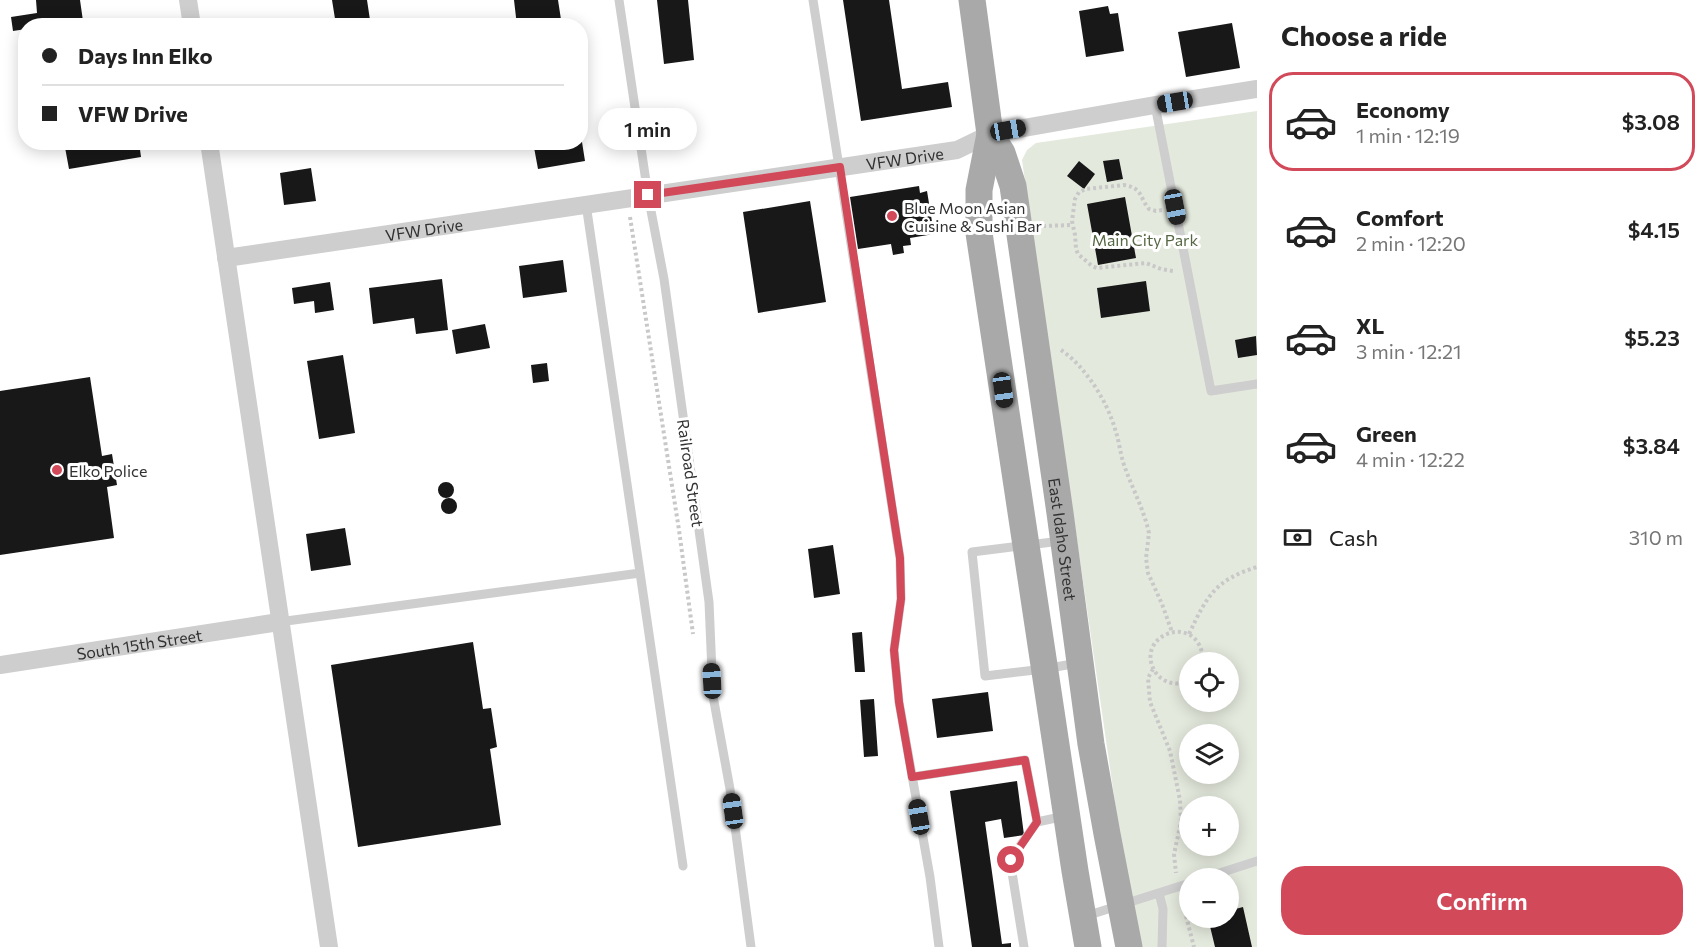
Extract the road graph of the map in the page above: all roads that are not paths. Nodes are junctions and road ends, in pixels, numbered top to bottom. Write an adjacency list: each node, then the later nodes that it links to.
1 (188, 0): 5 (street)
2 (619, 0): 11 (lane, Railroad Street)
3 (813, 0): 10 (lane)
4 (972, 0): 8 (main road, East Idaho Street)
5 (191, 18)
6 (1257, 89): 7 (street, VFW Drive)
7 (1155, 105): 8 (street, VFW Drive); 14 (lane)
8 (990, 134): 10 (street, VFW Drive); 15 (main road, East Idaho Street); 16 (main road, East Idaho Street)
9 (210, 150): 13 (street)
10 (840, 167): 11 (street, VFW Drive); 22 (lane)
11 (648, 195): 12 (street, VFW Drive); 33 (lane, Railroad Street)
12 (586, 204): 13 (street, VFW Drive); 17 (lane)
13 (226, 258): 18 (street)
14 (1257, 384)
15 (1064, 540): 16 (lane); 19 (main road, East Idaho Street)
16 (1026, 546): 21 (main road, East Idaho Street); 21 (lane)
17 (640, 573): 18 (lane); 26 (lane)
18 (279, 622): 20 (street, South 15th Street); 32 (street)
19 (1080, 663): 21 (lane); 30 (main road, East Idaho Street)
20 (0, 665)
21 (1044, 669): 23 (main road, East Idaho Street)
22 (912, 777): 24 (lane); 34 (lane)
23 (1066, 816): 24 (lane); 31 (main road, East Idaho Street)
24 (1037, 822): 35 (lane)
25 (1257, 861): 27 (lane)
26 (683, 866)
27 (1235, 868)
28 (1179, 887): 29 (lane)
29 (1159, 893): 30 (lane); 38 (lane)
30 (1120, 905): 31 (lane); 37 (main road, East Idaho Street)
31 (1083, 918): 36 (main road, East Idaho Street)
32 (329, 947)
33 (751, 947)
34 (939, 947)
35 (1024, 947)
36 (1088, 947)
37 (1129, 947)
38 (1162, 947)

